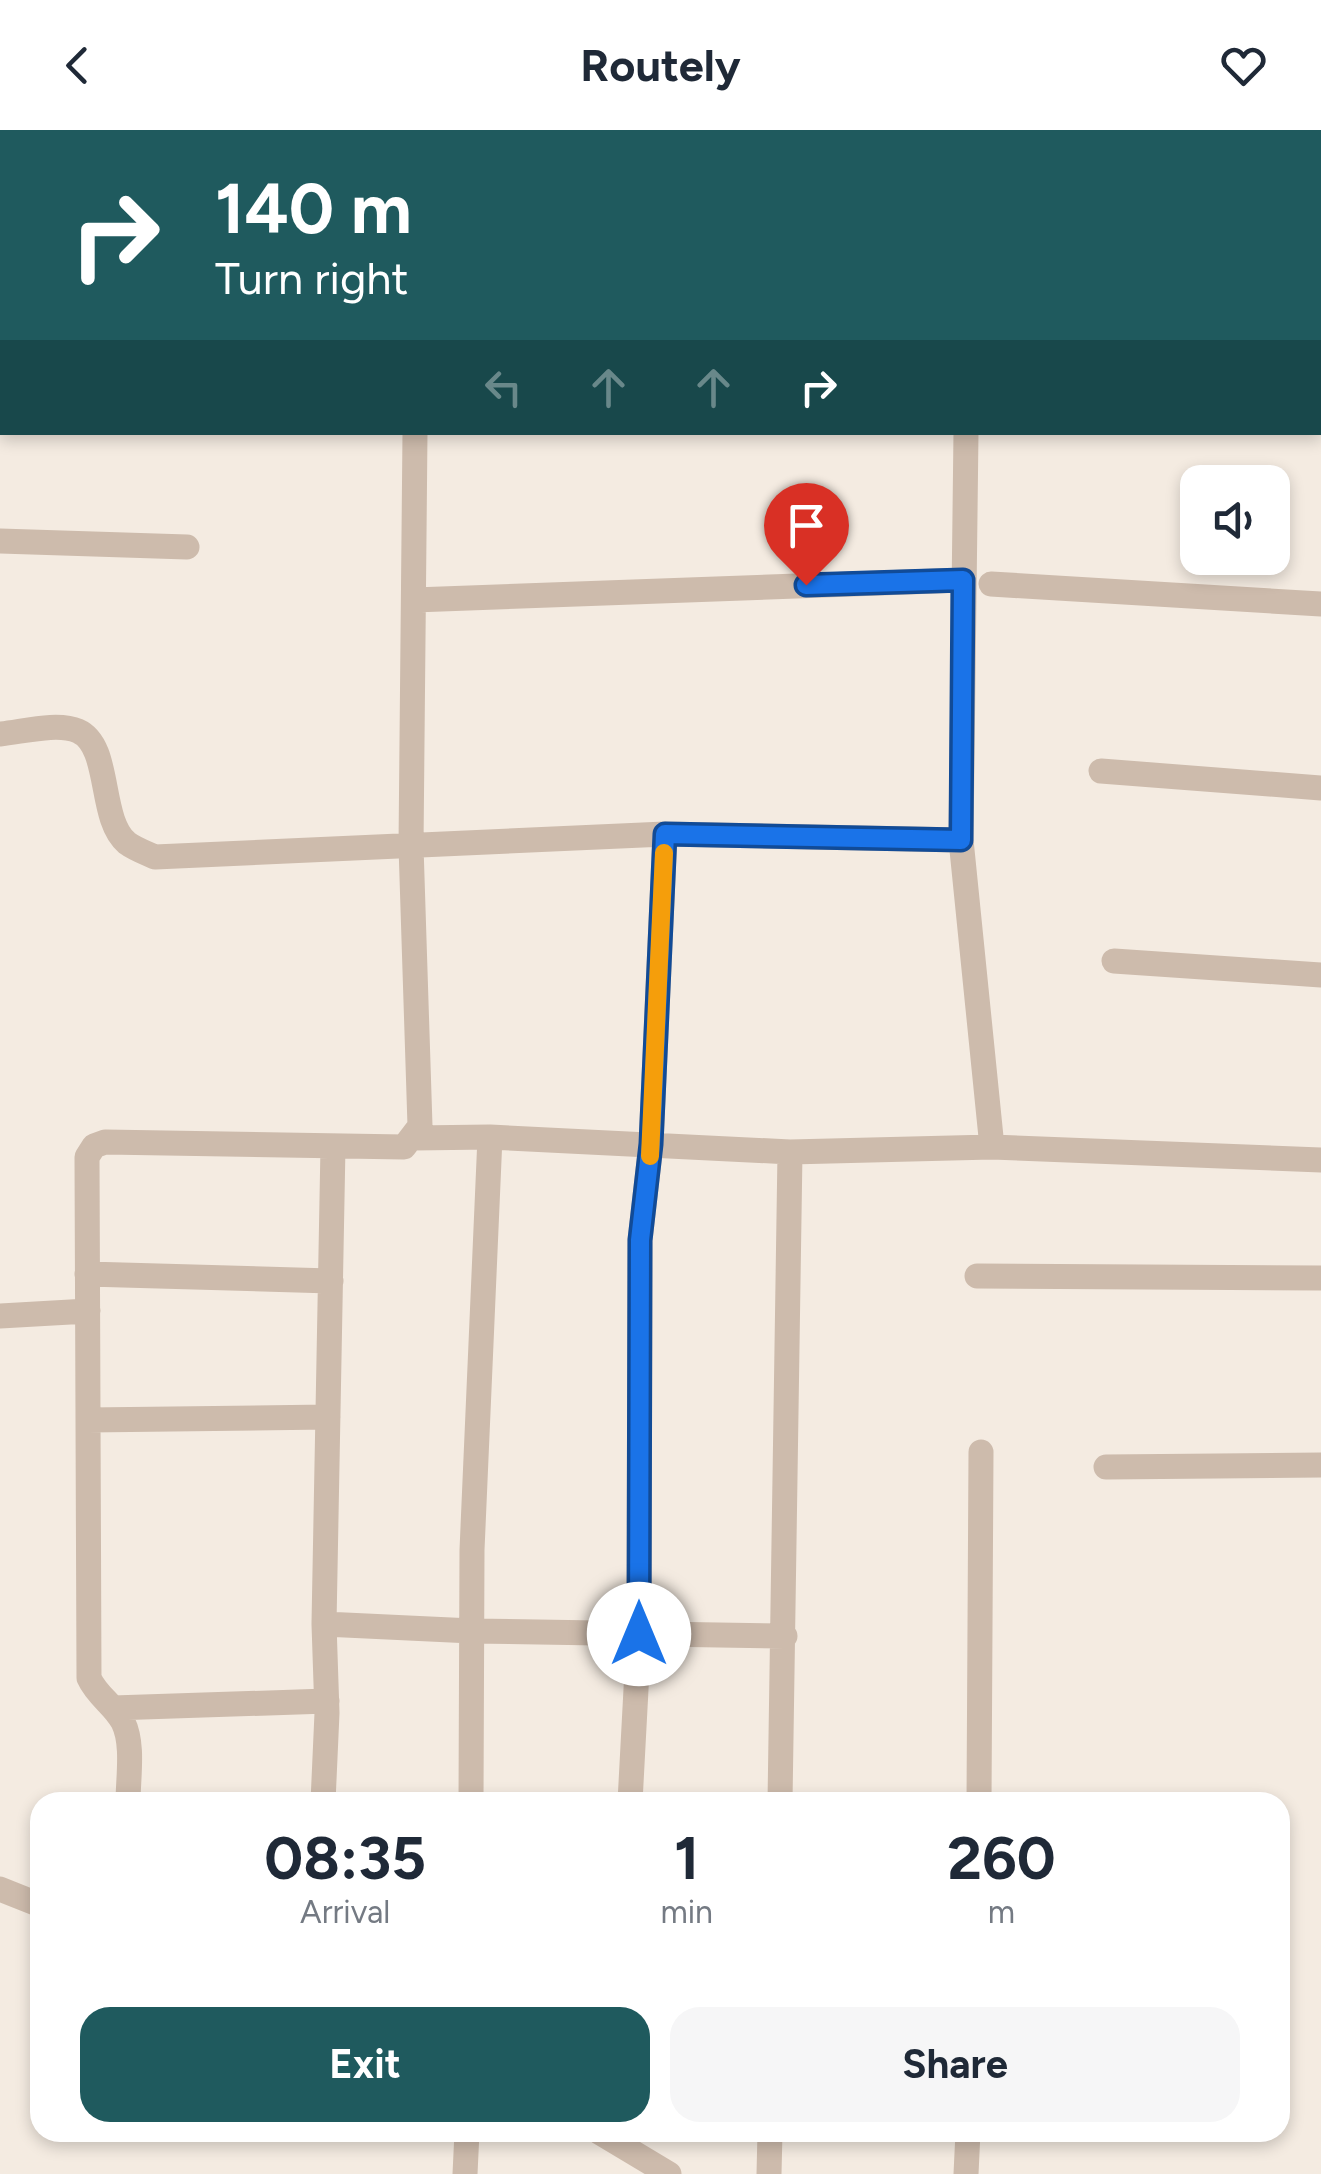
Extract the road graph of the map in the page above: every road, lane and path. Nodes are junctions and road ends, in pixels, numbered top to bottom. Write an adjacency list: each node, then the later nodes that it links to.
1 (415, 435): 7 (street)
2 (966, 435): 5 (street)
3 (0, 541): 4 (street)
4 (187, 547)
5 (963, 580): 7 (street); 13 (street)
6 (991, 584): 8 (street)
7 (414, 600): 14 (street)
8 (1321, 604)
9 (0, 734): 14 (street)
10 (1101, 772): 11 (street)
11 (1321, 788)
12 (665, 834): 13 (street); 14 (street); 19 (street)
13 (961, 840): 21 (street)
14 (411, 846): 18 (street)
15 (1114, 961): 16 (street)
16 (1321, 975)
17 (490, 1137): 18 (street); 19 (street); 36 (street)
18 (414, 1138): 20 (street)
19 (651, 1144): 22 (street); 37 (street)
20 (334, 1146): 24 (street); 27 (street)
21 (992, 1147): 22 (street); 23 (street)
22 (790, 1152): 38 (street)
23 (1321, 1160)
24 (87, 1274): 27 (street); 28 (street)
25 (977, 1276): 26 (street)
26 (1321, 1278)
27 (331, 1281): 30 (street)
28 (88, 1311): 29 (street); 31 (street)
29 (0, 1316)
30 (328, 1417): 31 (street); 35 (street)
31 (88, 1420): 40 (street)
32 (980, 1452): 46 (street)
33 (1321, 1465): 34 (street)
34 (1106, 1467)
35 (324, 1624): 36 (street); 39 (street)
36 (472, 1631): 37 (street); 43 (street)
37 (639, 1634): 38 (street); 44 (street)
38 (785, 1636): 45 (street)
39 (327, 1701): 40 (street); 42 (street)
40 (113, 1708): 41 (street)
41 (128, 1792)
42 (323, 1792)
43 (471, 1792)
44 (631, 1792)
45 (780, 1792)
46 (979, 1792)
47 (0, 1889): 48 (street)
48 (30, 1901)
49 (467, 2142): 53 (street)
50 (628, 2142): 54 (street)
51 (770, 2142): 55 (street)
52 (968, 2142): 56 (street)
53 (466, 2174)
54 (669, 2174)
55 (768, 2174)
56 (966, 2174)

